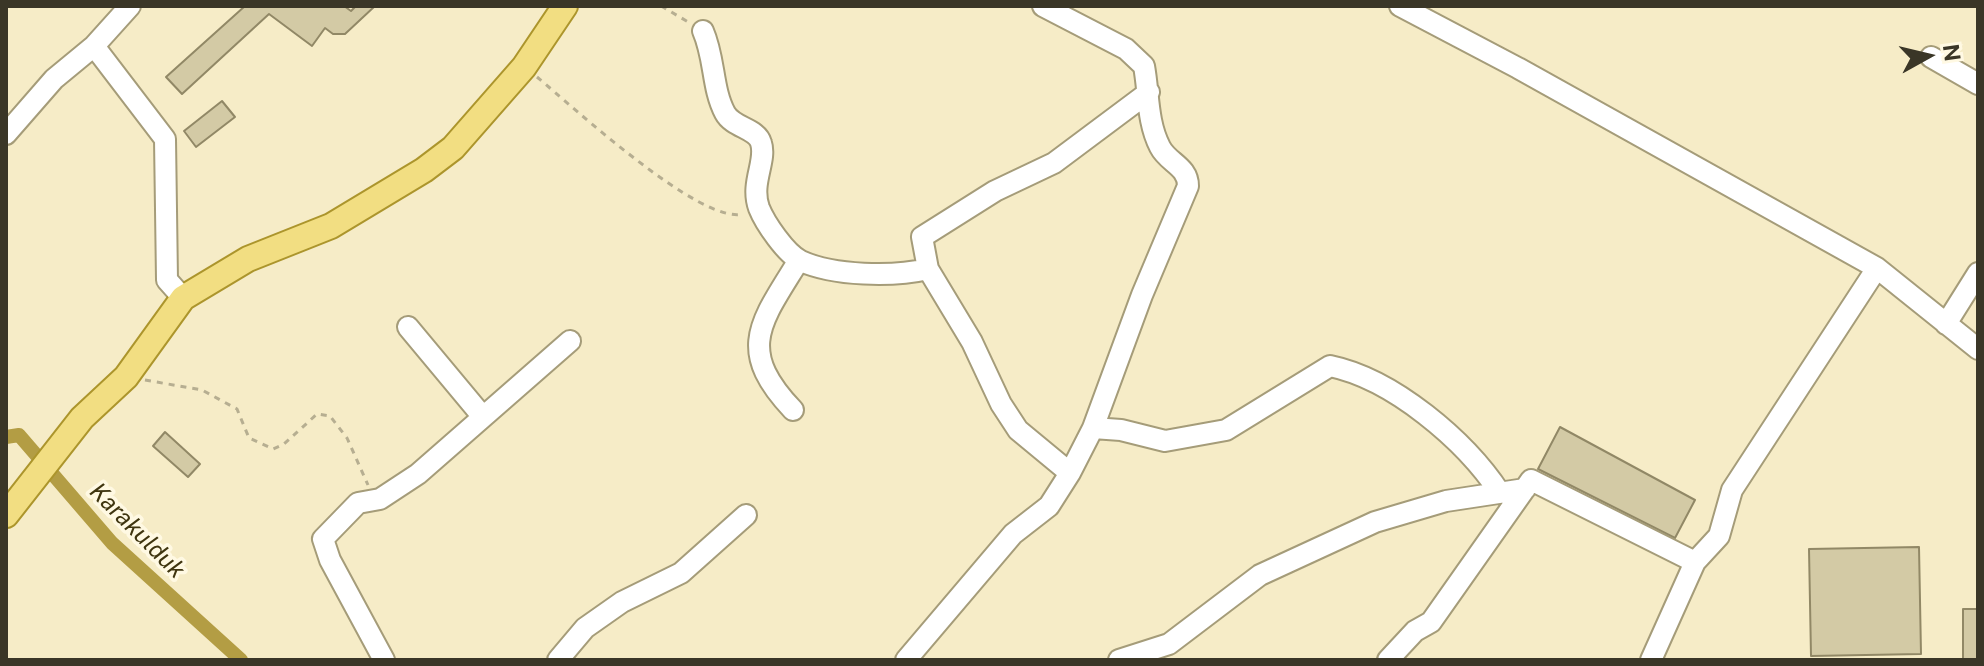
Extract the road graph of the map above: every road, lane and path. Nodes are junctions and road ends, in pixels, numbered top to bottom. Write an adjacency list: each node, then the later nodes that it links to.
1 (130, 6): 7 (street)
2 (565, 6): 9 (main road)
3 (661, 6): 6 (path)
4 (1043, 6): 11 (street)
5 (1400, 6): 15 (street)
6 (703, 31): 13 (street)
7 (94, 46): 12 (street); 18 (street)
8 (1931, 57): 10 (street)
9 (524, 67): 13 (path); 18 (main road)
10 (1978, 84)
11 (1149, 92): 16 (street); 26 (street)
12 (6, 134)
13 (760, 209): 14 (street)
14 (799, 260): 16 (street); 24 (street)
15 (1877, 268): 19 (street); 33 (street)
16 (928, 269): 27 (street)
17 (1978, 273): 19 (street)
18 (183, 298): 23 (main road)
19 (1946, 324): 22 (street)
20 (408, 327): 25 (street)
21 (570, 341): 25 (street)
22 (1978, 349)
23 (126, 377): 30 (path); 31 (main road)
24 (793, 410)
25 (483, 417): 30 (street)
26 (1093, 428): 27 (street); 29 (street)
27 (1070, 473): 36 (street)
28 (1525, 489): 29 (street); 33 (street); 38 (street)
29 (1500, 493): 37 (street)
30 (375, 500): 34 (street)
31 (6, 515)
32 (746, 515): 35 (street)
33 (1695, 562): 39 (street)
34 (384, 660)
35 (559, 660)
36 (906, 660)
37 (1119, 660)
38 (1388, 660)
39 (1651, 660)

